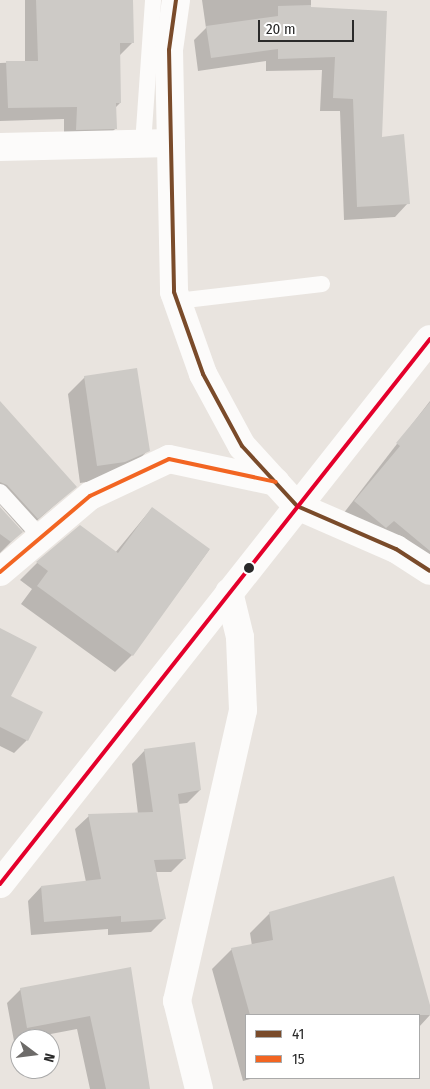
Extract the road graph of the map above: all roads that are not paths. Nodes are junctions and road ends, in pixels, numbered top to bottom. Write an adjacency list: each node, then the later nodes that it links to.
1 (153, 0): 3 (lane)
2 (176, 0): 3 (street)
3 (159, 61): 4 (street); 5 (lane)
4 (171, 143): 5 (street); 8 (street)
5 (143, 144): 6 (street)
6 (0, 146)
7 (322, 284): 8 (lane)
8 (177, 301): 10 (street)
9 (430, 338): 12 (street)
10 (276, 482): 12 (street); 13 (street)
11 (0, 492): 13 (lane)
12 (297, 506): 14 (street); 16 (street)
13 (41, 537): 15 (street)
14 (430, 571)
15 (0, 572)
16 (229, 592): 17 (street); 18 (street)
17 (0, 884)
18 (199, 1089)

